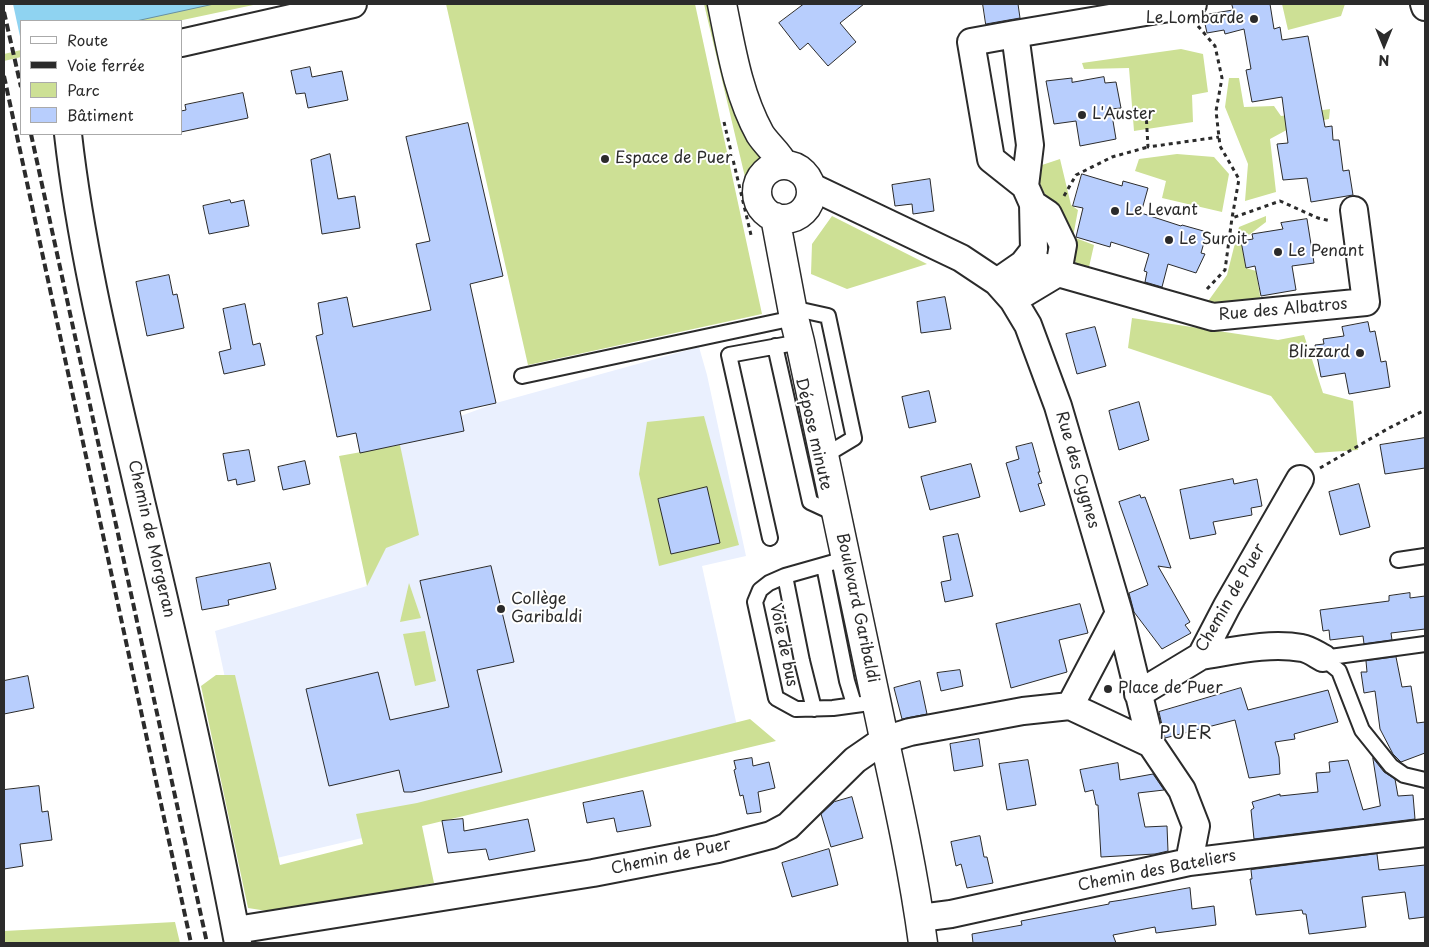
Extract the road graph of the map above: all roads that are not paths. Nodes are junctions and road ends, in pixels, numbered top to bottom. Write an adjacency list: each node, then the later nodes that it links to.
1 (353, 4): 5 (street)
2 (722, 4): 7 (main road)
3 (1187, 5): 4 (street)
4 (1015, 34): 8 (street); 8 (street)
5 (182, 43)
6 (68, 135): 41 (street, Chemin de Morgeran)
7 (774, 169): 9 (main road); 9 (main road)
8 (1029, 195): 11 (street); 12 (street)
9 (797, 205): 13 (street, Rue des Cygnes); 14 (main road, Boulevard Garibaldi)
10 (1355, 219): 12 (street, Rue des Albatros)
11 (1027, 259): 12 (street, Rue des Albatros); 13 (street)
12 (1058, 273): 13 (street)
13 (1005, 291): 24 (street, Rue des Cygnes)
14 (790, 329): 15 (lane); 16 (main road, Boulevard Garibaldi); 16 (lane); 18 (lane, Dépose minute); 19 (lane)
15 (522, 376)
16 (824, 456): 18 (main road, Boulevard Garibaldi)
17 (1300, 479): 26 (street, Chemin de Puer)
18 (836, 514): 22 (main road, Boulevard Garibaldi)
19 (770, 538)
20 (1425, 556): 21 (lane)
21 (1398, 560)
22 (834, 562): 23 (lane, Voie de bus); 29 (main road, Boulevard Garibaldi)
23 (785, 576): 31 (lane, Voie de bus); 31 (lane, Voie de bus)
24 (1119, 613): 28 (street, Rue des Cygnes); 30 (street)
25 (1425, 644): 27 (lane)
26 (1201, 656): 27 (street); 28 (street, Chemin de Puer)
27 (1323, 658): 34 (lane)
28 (1138, 694): 33 (street, Rue des Cygnes)
29 (865, 703): 31 (lane, Voie de bus); 32 (main road, Boulevard Garibaldi)
30 (1070, 706): 32 (street, Chemin de Puer); 33 (street)
31 (814, 709)
32 (884, 740): 39 (main road, Boulevard Garibaldi); 41 (street, Chemin de Puer)
33 (1151, 744): 35 (street, Rue des Cygnes)
34 (1425, 780)
35 (1196, 826): 37 (street, Rue des Cygnes); 38 (street)
36 (1425, 833): 37 (street, Chemin des Bateliers)
37 (1218, 858): 38 (street, Chemin des Bateliers)
38 (1189, 862): 40 (street, Chemin des Bateliers)
39 (913, 885): 40 (main road, Boulevard Garibaldi); 42 (main road)
40 (921, 931)
41 (237, 937)
42 (909, 943)

